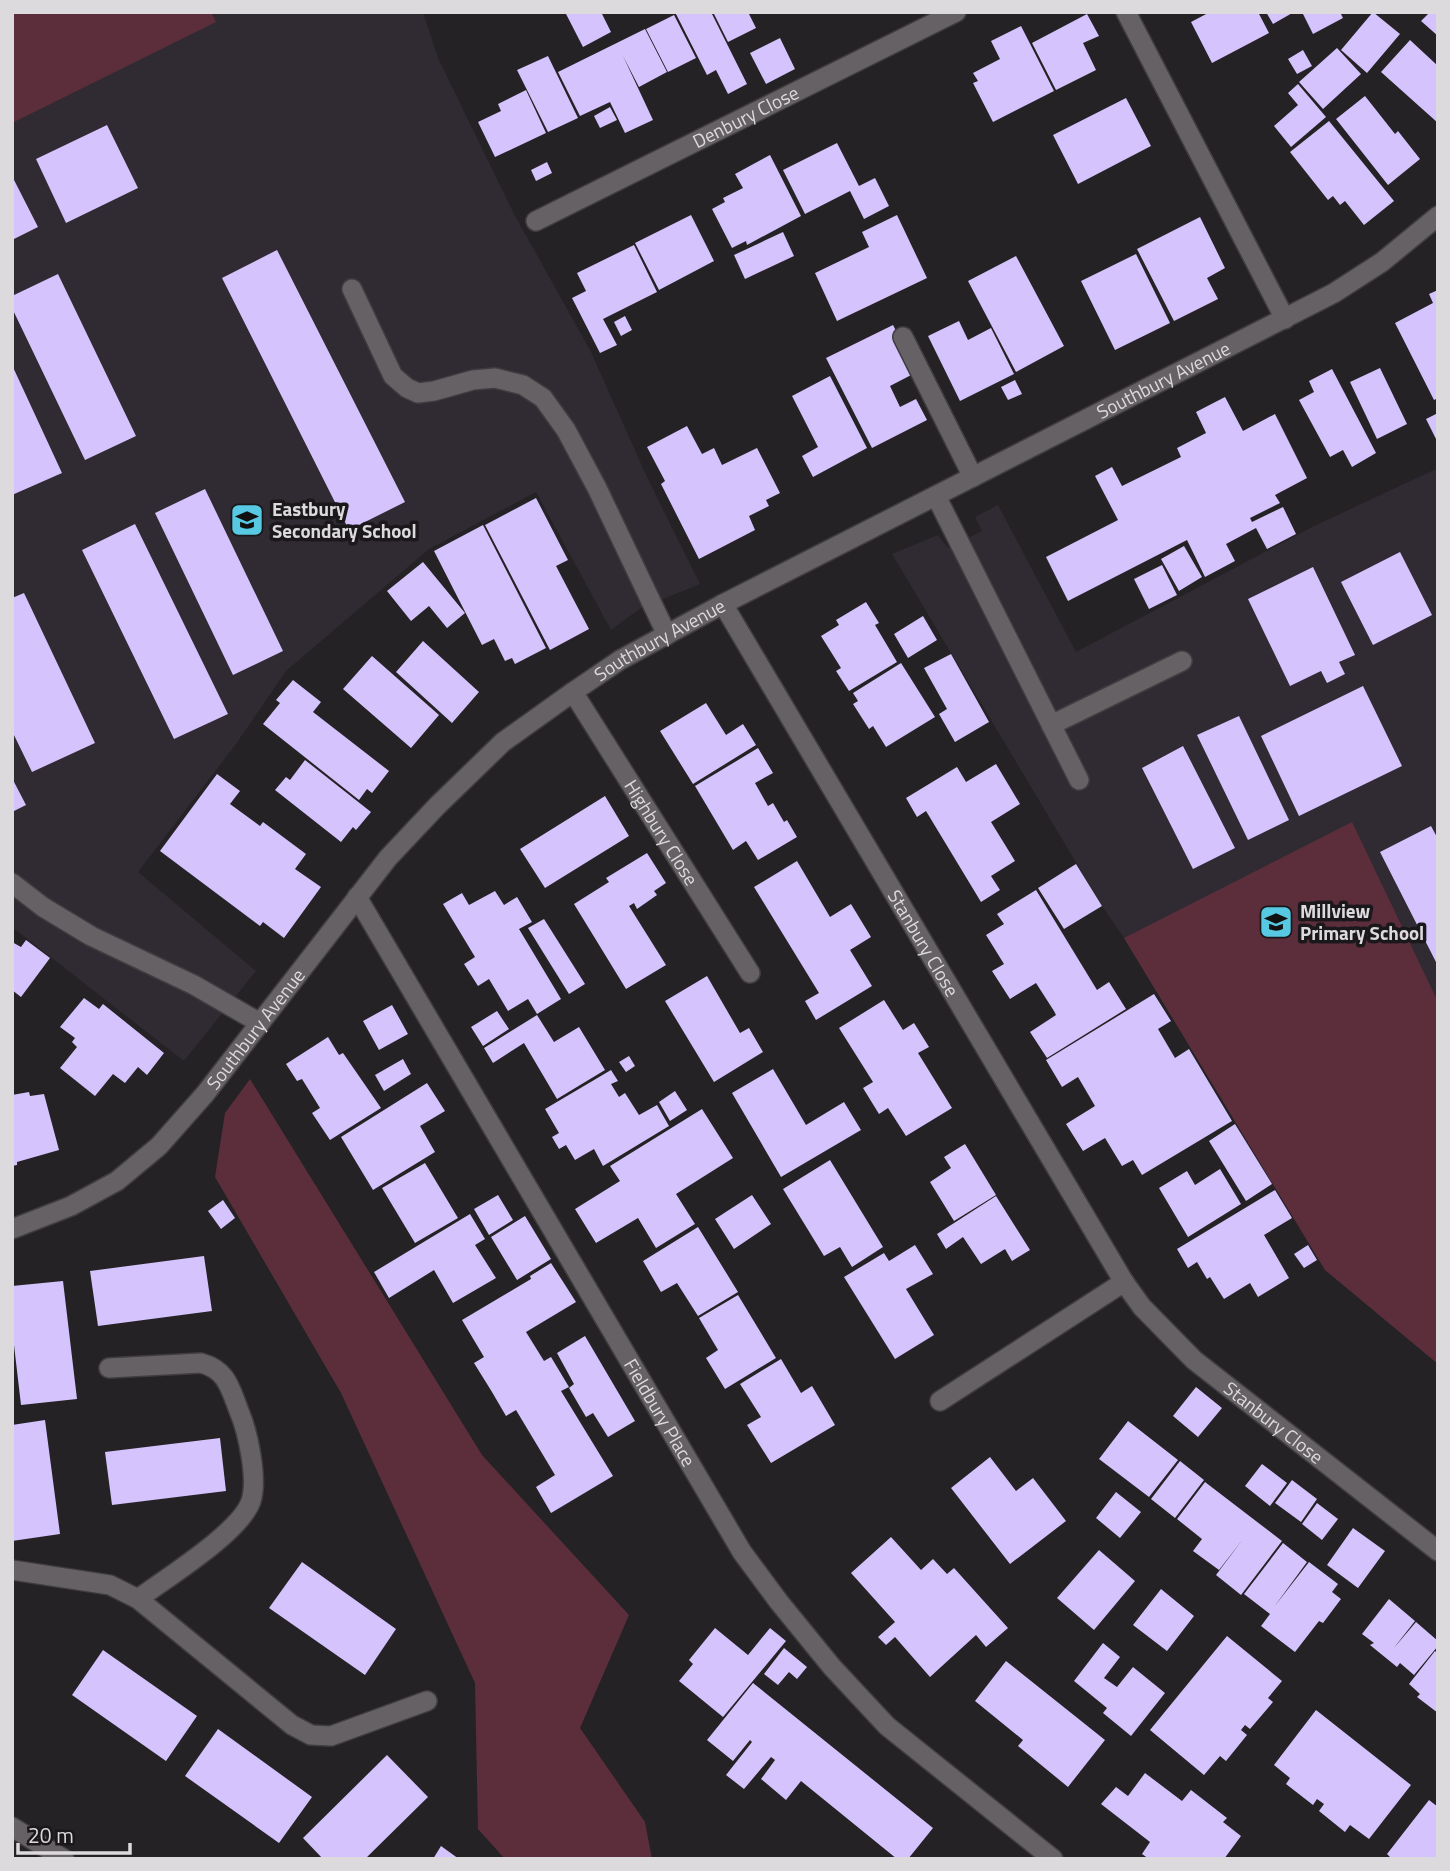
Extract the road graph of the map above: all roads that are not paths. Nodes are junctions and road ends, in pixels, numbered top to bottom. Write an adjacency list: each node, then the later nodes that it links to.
1 (956, 12): 4 (street, Denbury Close)
2 (1126, 12): 6 (street)
3 (1438, 216): 6 (street, Southbury Avenue)
4 (536, 221)
5 (352, 289): 11 (street)
6 (1285, 319): 8 (street, Southbury Avenue)
7 (903, 337): 8 (street)
8 (973, 477): 9 (street, Southbury Avenue)
9 (936, 496): 10 (street, Southbury Avenue); 14 (street)
10 (723, 604): 11 (street, Southbury Avenue); 21 (street, Stanbury Close)
11 (667, 635): 13 (street, Southbury Avenue)
12 (1182, 661): 14 (street)
13 (573, 692): 17 (street, Southbury Avenue); 18 (street, Highbury Close)
14 (1051, 725): 15 (street)
15 (1079, 780)
16 (12, 883): 19 (street)
17 (357, 897): 19 (street, Southbury Avenue); 30 (street, Fieldbury Place)
18 (750, 973)
19 (260, 1023): 20 (street, Southbury Avenue)
20 (12, 1229)
21 (1124, 1282): 23 (street); 24 (street, Stanbury Close)
22 (108, 1368): 26 (street)
23 (940, 1401)
24 (1438, 1551)
25 (12, 1570): 26 (street)
26 (138, 1599): 27 (street)
27 (427, 1701)
28 (12, 1827): 29 (street)
29 (64, 1859)
30 (1052, 1859)

